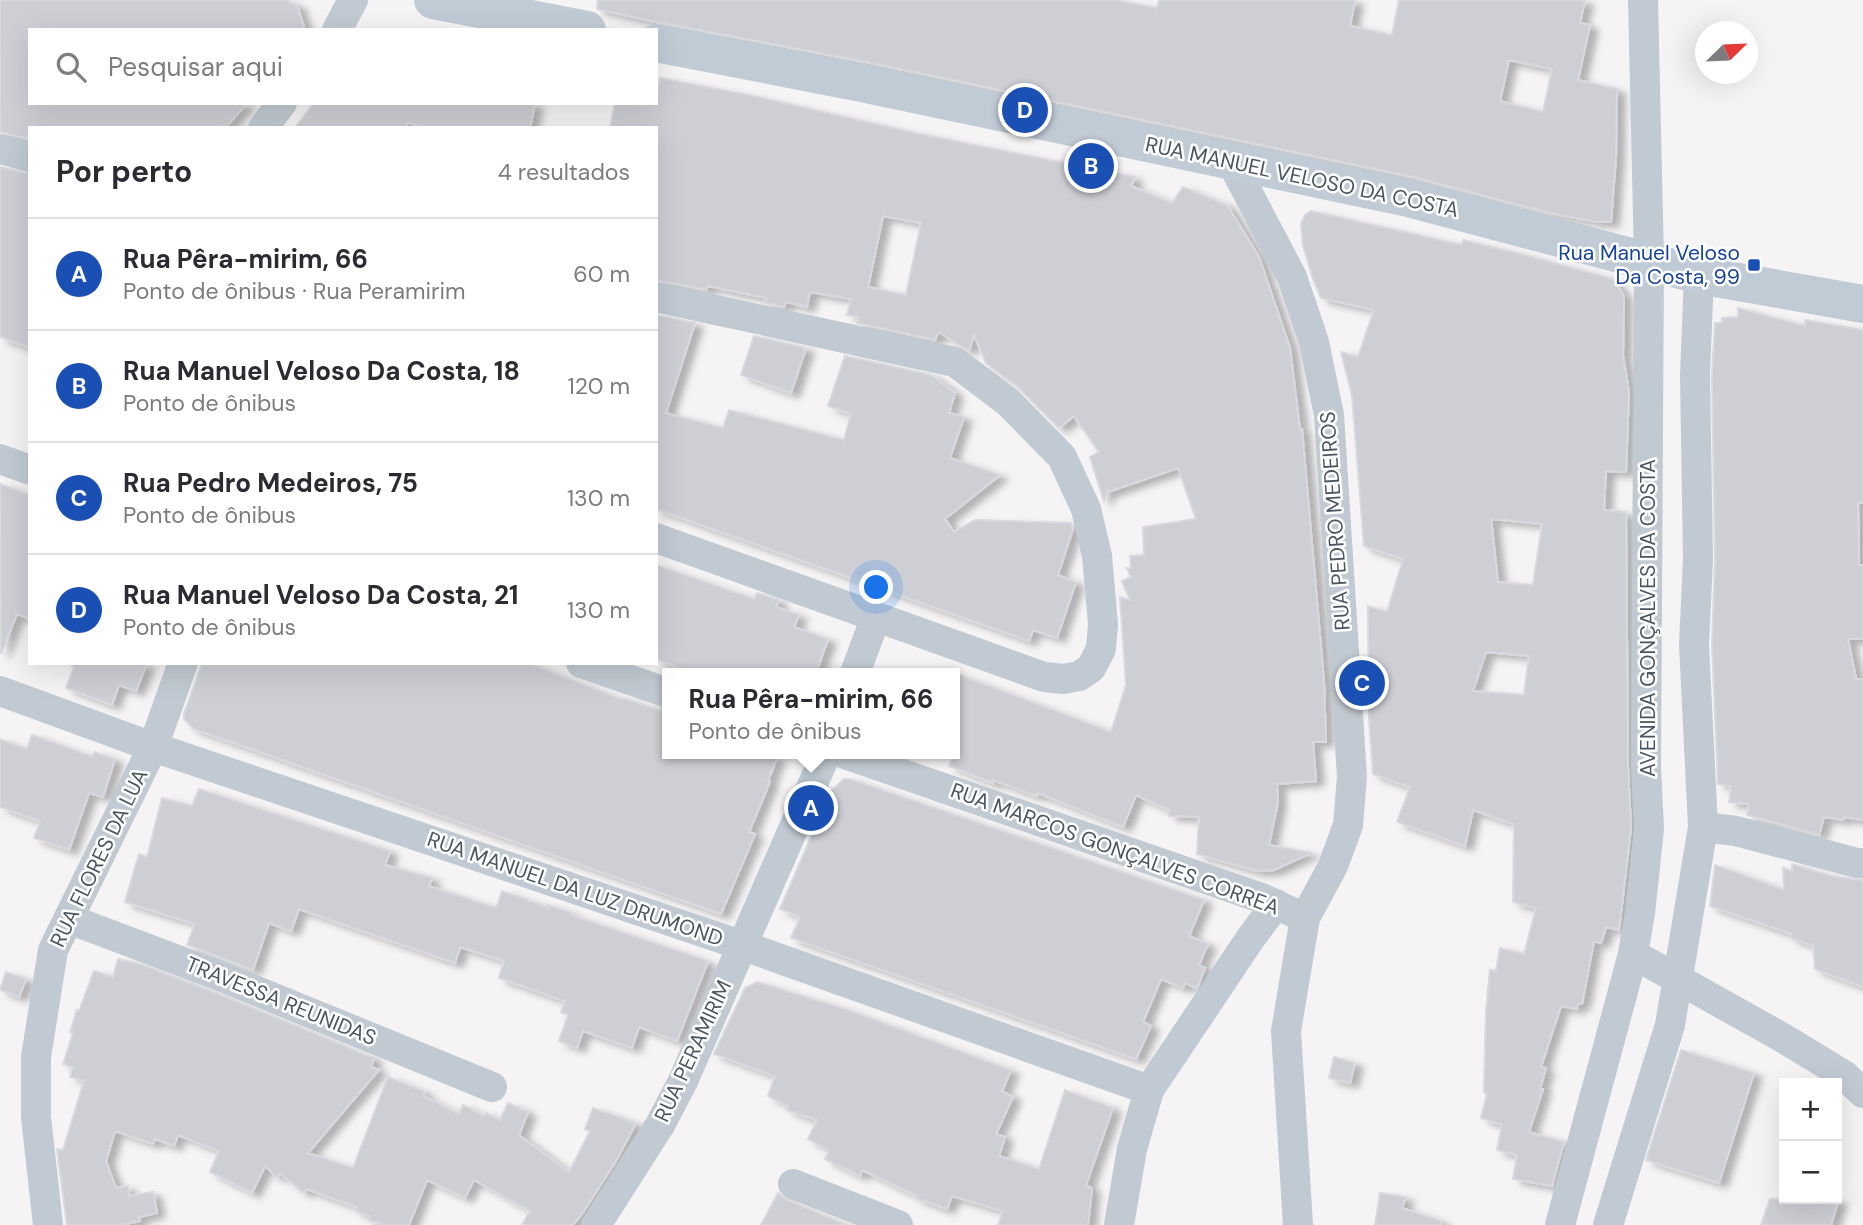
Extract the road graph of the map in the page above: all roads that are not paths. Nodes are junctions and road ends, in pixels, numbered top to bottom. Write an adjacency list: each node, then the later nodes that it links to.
1 (353, 0): 4 (street)
2 (433, 0): 5 (main road)
3 (1643, 0): 12 (street, AVENIDA GONÇALVES DA COSTA)
4 (338, 28)
5 (577, 28)
6 (658, 43): 11 (main road, RUA MANUEL VELOSO DA COSTA)
7 (280, 105): 8 (street)
8 (265, 126)
9 (0, 149): 10 (street)
10 (28, 156)
11 (1231, 161): 12 (main road, RUA MANUEL VELOSO DA COSTA); 31 (street, RUA PEDRO MEDEIROS)
12 (1649, 260): 13 (main road, RUA MANUEL VELOSO DA COSTA); 34 (street, AVENIDA GONÇALVES DA COSTA)
13 (1699, 275): 15 (main road, RUA MANUEL VELOSO DA COSTA); 28 (street)
14 (658, 297): 19 (street)
15 (1863, 304)
16 (0, 459): 17 (street)
17 (28, 469)
18 (658, 539): 19 (street)
19 (876, 617): 22 (street)
20 (182, 665): 25 (street, RUA FLORES DA LUA)
21 (587, 665): 24 (street)
22 (857, 668)
23 (0, 691): 25 (street, RUA MANUEL DA LUZ DRUMOND)
24 (662, 691)
25 (153, 747): 32 (street, RUA FLORES DA LUA); 33 (street, RUA MANUEL DA LUZ DRUMOND)
26 (824, 759): 33 (street, RUA PERAMIRIM)
27 (859, 759): 30 (street, RUA MARCOS GONÇALVES CORREA)
28 (1703, 827): 29 (street); 35 (street)
29 (1863, 863)
30 (1276, 904): 31 (street, RUA MARCOS GONÇALVES CORREA); 37 (street)
31 (1305, 918): 44 (street, RUA PEDRO MEDEIROS)
32 (69, 919): 36 (street, TRAVESSA REUNIDAS); 40 (street, RUA FLORES DA LUA)
33 (741, 945): 37 (street, RUA MANUEL DA LUZ DRUMOND); 41 (street, RUA PERAMIRIM)
34 (1633, 954): 35 (street); 45 (street, AVENIDA GONÇALVES DA COSTA)
35 (1678, 979): 38 (street); 46 (street)
36 (492, 1087)
37 (1149, 1090): 43 (street)
38 (1863, 1093)
39 (793, 1184): 42 (street)
40 (48, 1225)
41 (596, 1225)
42 (898, 1225)
43 (1119, 1225)
44 (1298, 1225)
45 (1560, 1225)
46 (1608, 1225)

